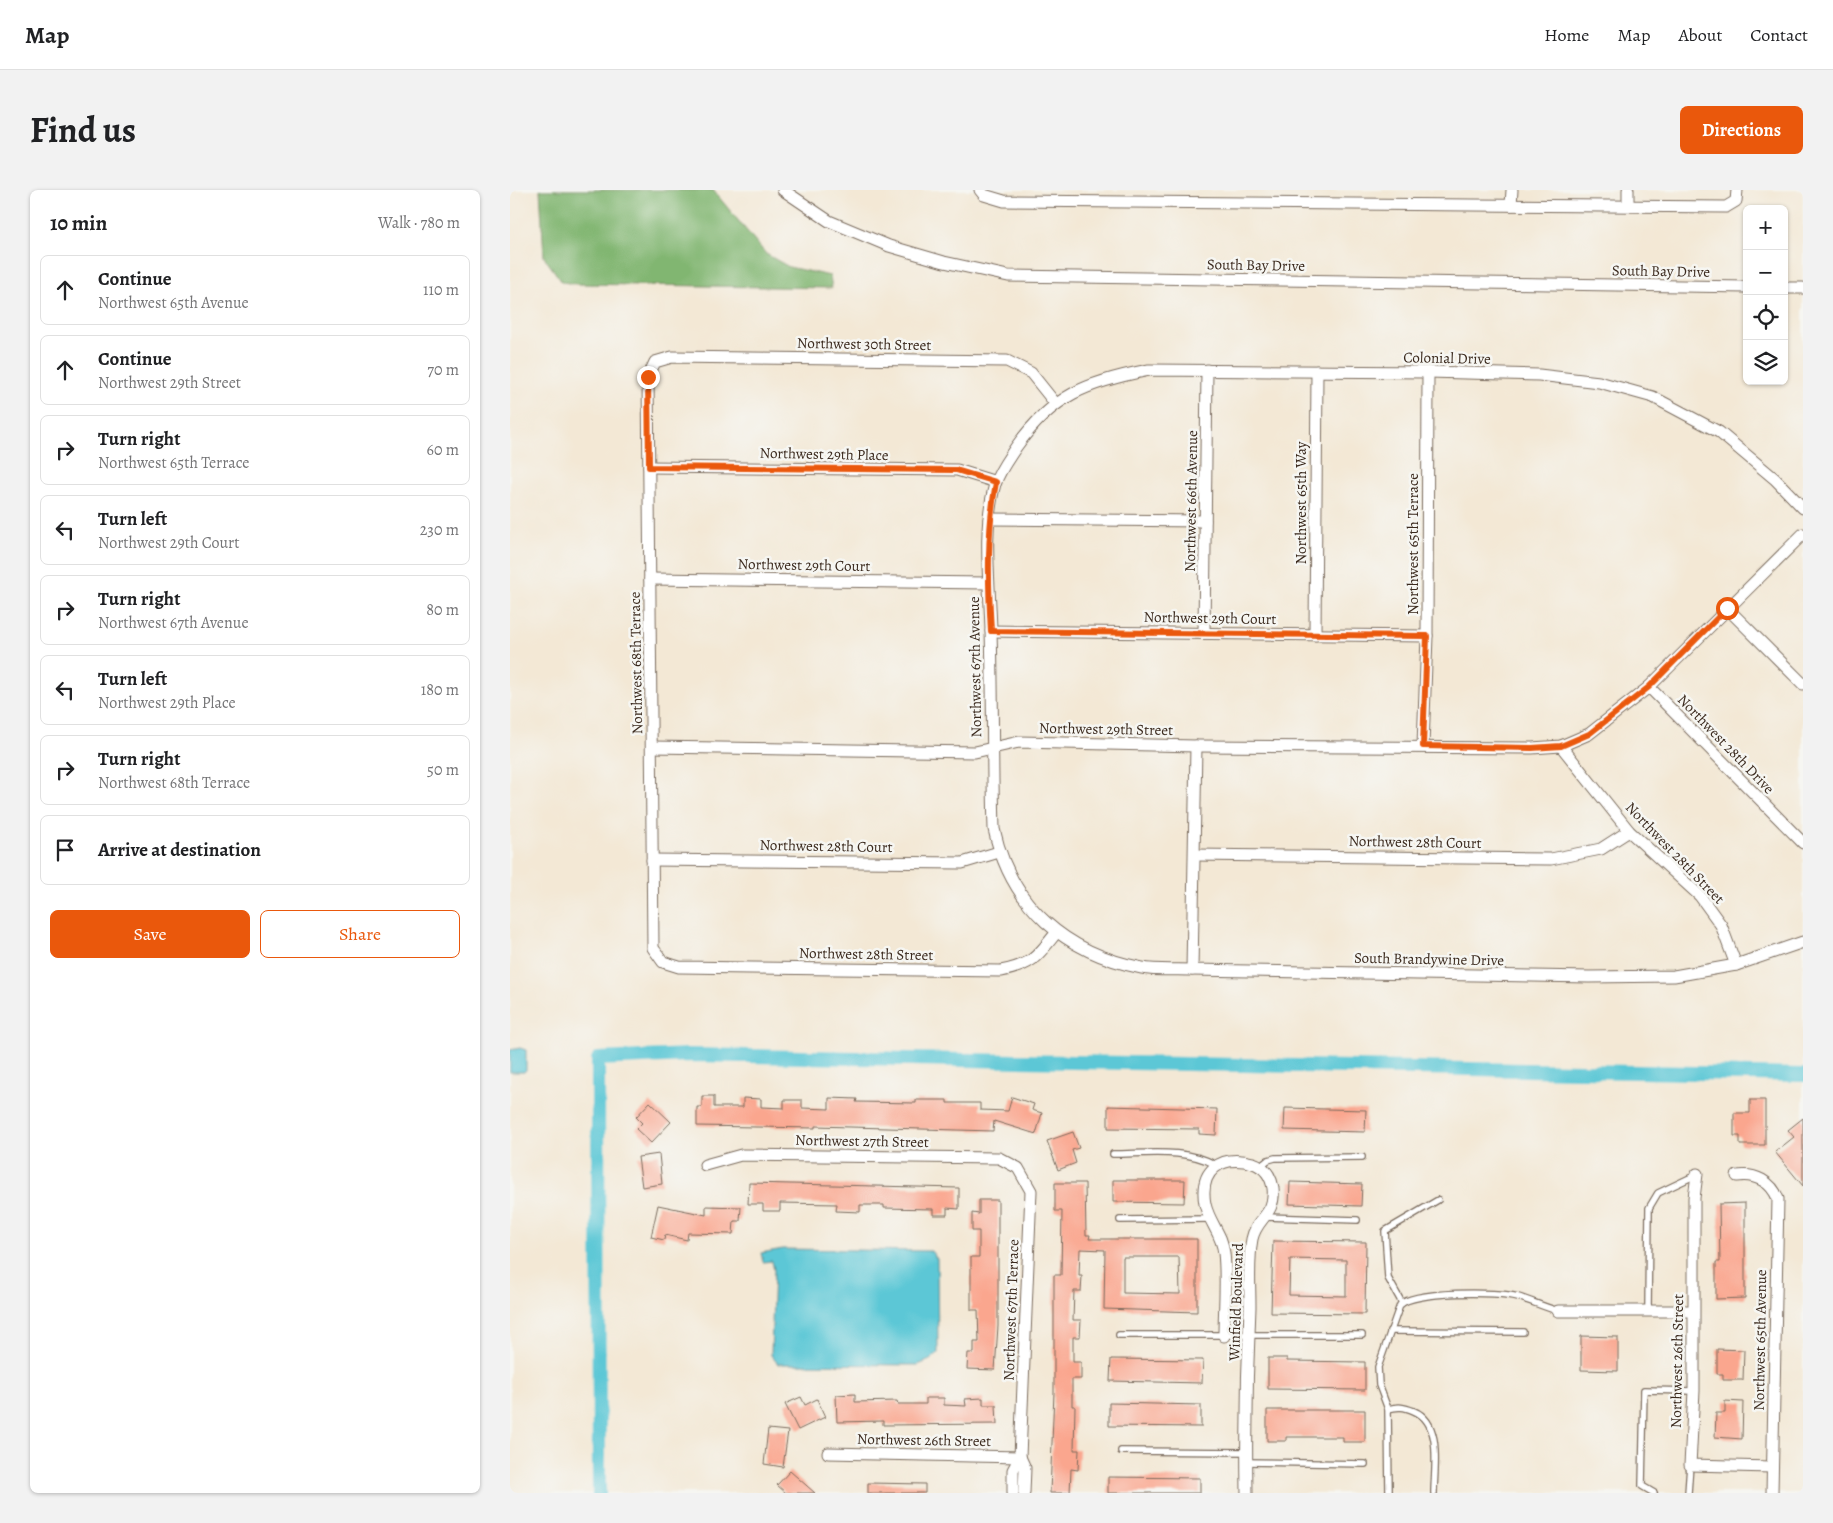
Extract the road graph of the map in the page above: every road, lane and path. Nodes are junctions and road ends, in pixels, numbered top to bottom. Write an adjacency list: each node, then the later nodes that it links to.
1 (783, 190): 8 (street, South Bay Drive)
2 (1512, 190): 6 (street)
3 (1628, 190): 7 (street)
4 (982, 193): 6 (street)
5 (1736, 196): 7 (street)
6 (1512, 205): 7 (street)
7 (1628, 205)
8 (1743, 287)
9 (1788, 288): 10 (street)
10 (1803, 288)
11 (655, 362): 15 (street, Northwest 30th Street); 16 (street, Northwest 68th Terrace)
12 (1207, 370): 13 (street, Colonial Drive); 15 (street, Colonial Drive); 20 (street, Northwest 66th Avenue)
13 (1317, 371): 14 (street, Colonial Drive); 27 (street, Northwest 65th Way)
14 (1428, 372): 18 (street, Colonial Drive); 28 (street, Northwest 65th Terrace)
15 (1055, 402): 17 (street, Northwest 67th Avenue)
16 (649, 467): 17 (street, Northwest 29th Place); 22 (street, Northwest 68th Terrace)
17 (996, 482): 19 (street, Northwest 67th Avenue)
18 (1803, 508)
19 (989, 519): 20 (street); 23 (street, Northwest 67th Avenue)
20 (1205, 521): 26 (street, Northwest 66th Avenue)
21 (1803, 534): 24 (street)
22 (650, 578): 23 (street, Northwest 29th Court); 34 (street, Northwest 68th Terrace)
23 (988, 582): 25 (street, Northwest 67th Avenue)
24 (1727, 608): 29 (street); 30 (street)
25 (991, 631): 26 (street, Northwest 29th Court); 35 (street, Northwest 67th Avenue)
26 (1204, 633): 27 (street, Northwest 29th Court)
27 (1315, 635): 28 (street, Northwest 29th Court)
28 (1427, 636): 32 (street, Northwest 65th Terrace)
29 (1803, 684)
30 (1649, 687): 33 (street); 37 (street, Northwest 28th Drive)
31 (1196, 746): 32 (street, Northwest 29th Street); 35 (street, Northwest 29th Street); 39 (street)
32 (1423, 746): 33 (street, Northwest 29th Street)
33 (1561, 746): 36 (street, Northwest 28th Street)
34 (652, 747): 35 (street, Northwest 29th Street); 40 (street, Northwest 68th Terrace)
35 (991, 748): 38 (street, Northwest 67th Avenue)
36 (1629, 831): 39 (street, Northwest 28th Court); 44 (street, Northwest 28th Street)
37 (1803, 844)
38 (999, 852): 40 (street, Northwest 28th Court); 41 (street, Northwest 67th Avenue)
39 (1195, 855): 45 (street)
40 (652, 860): 43 (street, Northwest 68th Terrace)
41 (1056, 933): 43 (street, Northwest 28th Street); 45 (street, South Brandywine Drive)
42 (1802, 945): 44 (street, South Brandywine Drive)
43 (663, 962)
44 (1736, 965): 45 (street, South Brandywine Drive)
45 (1192, 970)
46 (1114, 1154): 49 (lane)
47 (1362, 1156): 50 (lane)
48 (705, 1165): 51 (street, Northwest 27th Street)
49 (1216, 1165): 50 (street); 56 (street, Winfield Boulevard)
50 (1261, 1166): 55 (street, Winfield Boulevard)
51 (1018, 1168): 73 (street, Northwest 67th Terrace)
52 (1697, 1174): 61 (lane); 62 (street, Northwest 26th Street)
53 (1737, 1176): 77 (street, Northwest 65th Avenue)
54 (1438, 1200): 59 (lane)
55 (1266, 1217): 58 (lane); 68 (street, Winfield Boulevard)
56 (1210, 1219): 57 (lane); 67 (street, Winfield Boulevard)
57 (1120, 1220)
58 (1357, 1220)
59 (1402, 1302): 60 (lane); 63 (lane)
60 (1558, 1311): 61 (street)
61 (1648, 1311): 62 (street)
62 (1693, 1311): 69 (street, Northwest 26th Street)
63 (1390, 1332): 64 (lane); 70 (lane)
64 (1523, 1332)
65 (1119, 1335): 67 (lane)
66 (1362, 1335): 68 (lane)
67 (1224, 1336): 68 (lane)
68 (1248, 1336): 74 (street, Winfield Boulevard)
69 (1694, 1391): 76 (street, Northwest 26th Street); 83 (lane)
70 (1388, 1409): 81 (lane); 82 (lane)
71 (1121, 1451): 74 (lane)
72 (828, 1453): 73 (street, Northwest 26th Street)
73 (1020, 1457): 78 (street, Northwest 67th Terrace); 79 (street, Northwest 67th Terrace)
74 (1247, 1457): 75 (lane); 80 (street, Winfield Boulevard)
75 (1365, 1464)
76 (1690, 1465): 77 (street); 84 (lane)
77 (1772, 1467): 85 (street, Northwest 65th Avenue)
78 (1013, 1493)
79 (1024, 1493)
80 (1247, 1493)
81 (1390, 1493)
82 (1434, 1493)
83 (1654, 1493)
84 (1688, 1493)
85 (1772, 1493)

